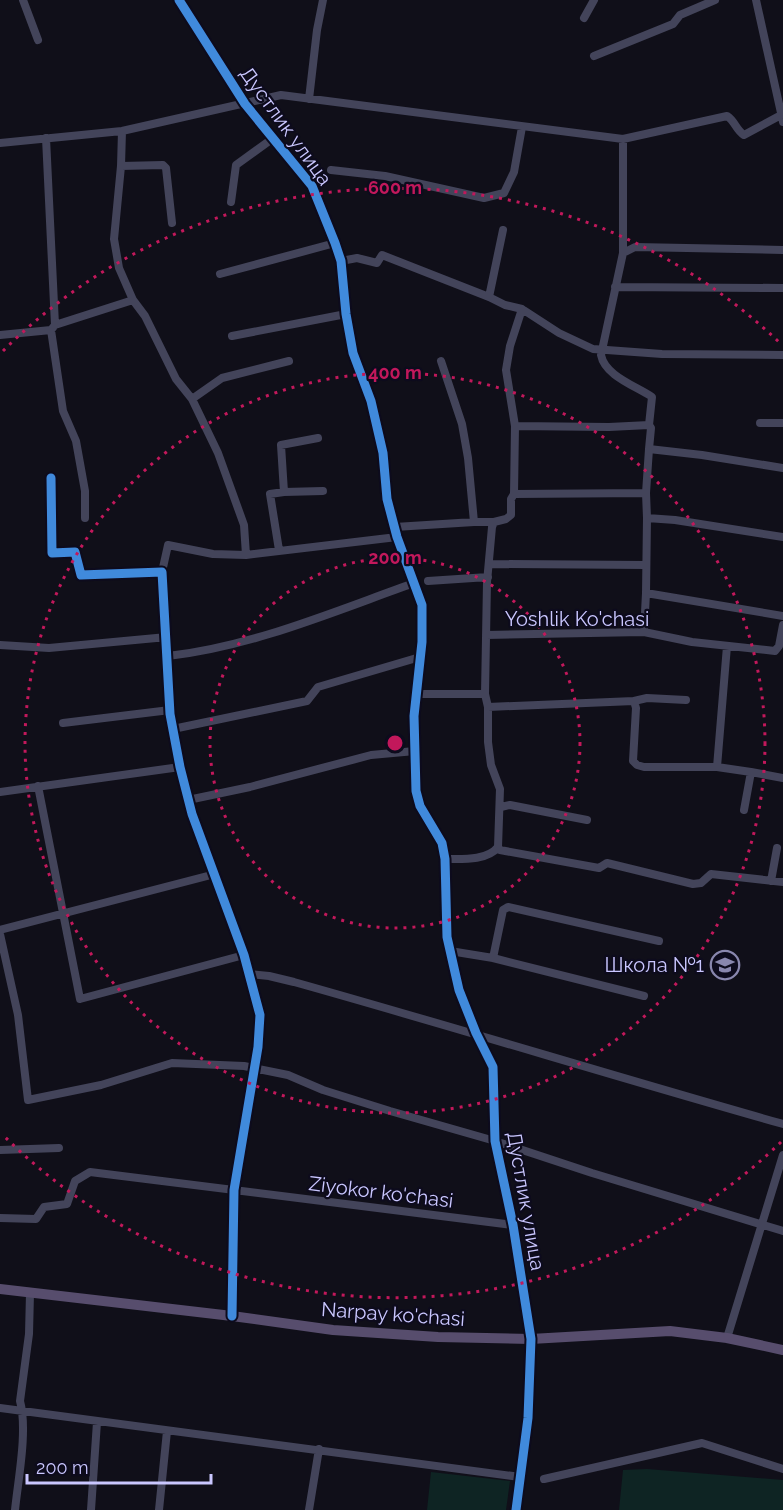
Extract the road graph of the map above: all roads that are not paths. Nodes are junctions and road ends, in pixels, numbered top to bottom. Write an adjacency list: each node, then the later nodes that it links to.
1 (24, 0): 8 (street)
2 (179, 0): 11 (street, Дустлик улица)
3 (323, 0): 10 (street)
4 (594, 0): 7 (street)
5 (715, 0): 9 (street)
6 (756, 0): 12 (street)
7 (584, 18)
8 (38, 40)
9 (594, 56)
10 (309, 99): 11 (street); 13 (street)
11 (245, 104): 14 (street); 16 (street, Дустлик улица)
12 (782, 117): 17 (street)
13 (522, 127): 17 (street); 20 (street)
14 (122, 131): 15 (street); 19 (street)
15 (46, 138): 18 (street); 35 (street)
16 (272, 139): 21 (street); 24 (street, Дустлик улица)
17 (623, 139): 26 (street)
18 (0, 143)
19 (121, 166): 22 (street); 32 (street)
20 (331, 170)
21 (231, 202)
22 (172, 223)
23 (503, 230): 31 (street)
24 (335, 243): 27 (street, Дустлик улица); 28 (street)
25 (783, 250): 26 (street)
26 (622, 253): 29 (street)
27 (341, 261): 31 (street); 34 (street, Дустлик улица)
28 (220, 274)
29 (615, 287): 30 (street); 38 (street)
30 (783, 288)
31 (489, 297): 33 (street)
32 (133, 300): 35 (street); 42 (street)
33 (522, 309): 38 (street); 46 (street)
34 (346, 314): 37 (street); 59 (street, Дустлик улица)
35 (53, 328): 36 (street); 55 (street)
36 (0, 335)
37 (232, 336)
38 (602, 351): 39 (street); 45 (street)
39 (783, 355)
40 (288, 361): 42 (street)
41 (441, 361): 57 (street)
42 (192, 399): 63 (street)
43 (760, 423): 44 (street)
44 (783, 423)
45 (649, 425): 46 (street); 48 (street)
46 (516, 426): 54 (street)
47 (318, 438): 52 (street)
48 (649, 449): 49 (street); 53 (street)
49 (783, 468)
50 (51, 478): 66 (street)
51 (323, 491): 52 (street)
52 (284, 492): 62 (street)
53 (646, 493): 54 (street); 56 (street)
54 (514, 494): 58 (street)
55 (85, 518)
56 (647, 518): 61 (street); 65 (street)
57 (474, 522): 58 (street); 59 (street)
58 (494, 522): 64 (street)
59 (395, 527): 60 (street, Дустлик улица)
60 (397, 537): 62 (street); 69 (street, Дустлик улица)
61 (783, 537)
62 (279, 550): 63 (street)
63 (246, 555): 66 (street)
64 (489, 564): 65 (street); 67 (street)
65 (646, 565): 70 (street)
66 (162, 572): 75 (street)
67 (488, 578): 68 (street); 74 (street)
68 (428, 581)
69 (414, 583): 78 (street); 79 (street, Дустлик улица)
70 (646, 593): 71 (street); 73 (street)
71 (783, 616)
72 (783, 625): 77 (street, Yoshlik Ko'chasi)
73 (644, 632): 74 (street, Yoshlik Ko'chasi); 77 (street, Yoshlik Ko'chasi)
74 (486, 635): 81 (street)
75 (167, 637): 76 (street); 78 (street)
76 (0, 645)
77 (727, 646): 90 (street)
78 (168, 656): 85 (street)
79 (420, 657): 80 (street, Дустлик улица); 87 (street)
80 (416, 694): 81 (street); 88 (street, Дустлик улица)
81 (485, 694): 84 (street)
82 (687, 700): 83 (street)
83 (634, 701): 84 (street); 90 (street)
84 (488, 707): 96 (street)
85 (170, 711): 86 (street); 87 (street)
86 (63, 723)
87 (173, 729): 89 (street)
88 (415, 751): 95 (street); 101 (street, Дустлик улица)
89 (180, 767): 93 (street); 95 (street)
90 (717, 767): 91 (street)
91 (751, 772): 92 (street); 97 (street)
92 (783, 778)
93 (38, 786): 94 (street); 105 (street)
94 (0, 792)
95 (188, 800): 102 (street)
96 (501, 807): 98 (street); 99 (street)
97 (744, 810)
98 (587, 820)
99 (498, 847): 101 (street); 103 (street)
100 (777, 848): 103 (street)
101 (445, 859): 108 (street, Дустлик улица)
102 (215, 874): 105 (street); 109 (street)
103 (771, 881): 104 (street)
104 (783, 882)
105 (63, 915): 106 (street); 109 (street)
106 (0, 932): 114 (street)
107 (659, 941): 110 (street)
108 (450, 951): 110 (street); 113 (street, Дустлик улица)
109 (244, 955): 111 (street)
110 (493, 958): 112 (street)
111 (249, 974): 113 (street); 114 (street)
112 (645, 996)
113 (476, 1033): 115 (street); 116 (street, Дустлик улица)
114 (254, 1068): 116 (street); 120 (street)
115 (783, 1124)
116 (495, 1141): 122 (street, Дустлик улица); 123 (street)
117 (59, 1148): 118 (street)
118 (0, 1150)
119 (783, 1155): 123 (street)
120 (234, 1191): 121 (street, Ziyokor ko'chasi); 122 (street, Ziyokor ko'chasi); 127 (street)
121 (0, 1218)
122 (513, 1225): 129 (street, Дустлик улица)
123 (762, 1225): 124 (street); 128 (street)
124 (783, 1231)
125 (0, 1289): 126 (main road, Narpay ko'chasi)
126 (30, 1293): 127 (main road, Narpay ko'chasi); 132 (street)
127 (232, 1316): 129 (main road, Narpay ko'chasi)
128 (727, 1338): 129 (main road, Narpay ko'chasi); 130 (main road, Narpay ko'chasi)
129 (531, 1339): 137 (street, Дустлик улица)
130 (783, 1350)
131 (0, 1408): 132 (street)
132 (23, 1411): 133 (street); 139 (street)
133 (97, 1422): 134 (street); 140 (street)
134 (167, 1431): 135 (street); 141 (street)
135 (319, 1449): 137 (street); 142 (street)
136 (783, 1469): 138 (street)
137 (520, 1477): 143 (street, Дустлик улица)
138 (544, 1479)
139 (15, 1510)
140 (91, 1510)
141 (159, 1510)
142 (309, 1510)
143 (516, 1510)

